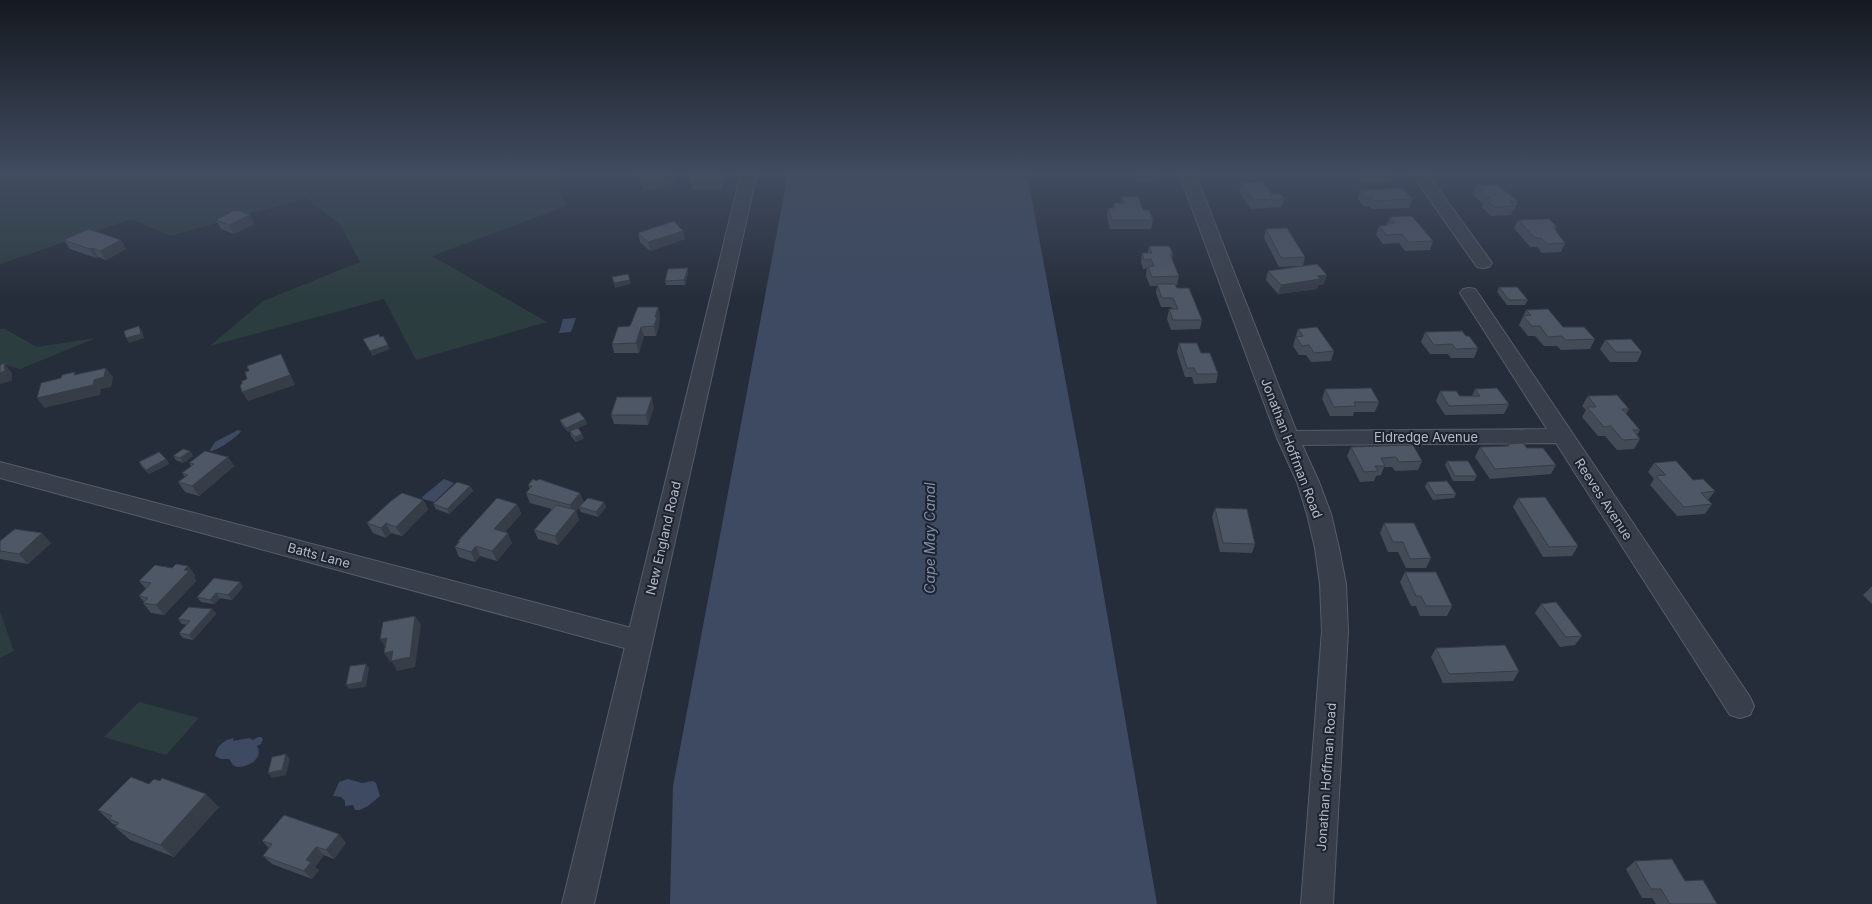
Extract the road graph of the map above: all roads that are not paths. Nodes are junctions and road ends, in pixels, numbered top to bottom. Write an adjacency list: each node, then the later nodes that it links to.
1 (739, 215): 9 (street, New England Road)
2 (1203, 215): 7 (street, Jonathan Hoffman Road)
3 (1449, 215): 4 (street)
4 (1483, 263)
5 (1469, 293): 6 (street, Reeves Avenue)
6 (1563, 436): 7 (street, Eldredge Avenue); 10 (street, Reeves Avenue)
7 (1288, 438): 12 (street, Jonathan Hoffman Road)
8 (0, 470): 9 (street, Batts Lane)
9 (639, 641): 11 (street, New England Road)
10 (1740, 706)
11 (578, 904)
12 (1317, 904)

